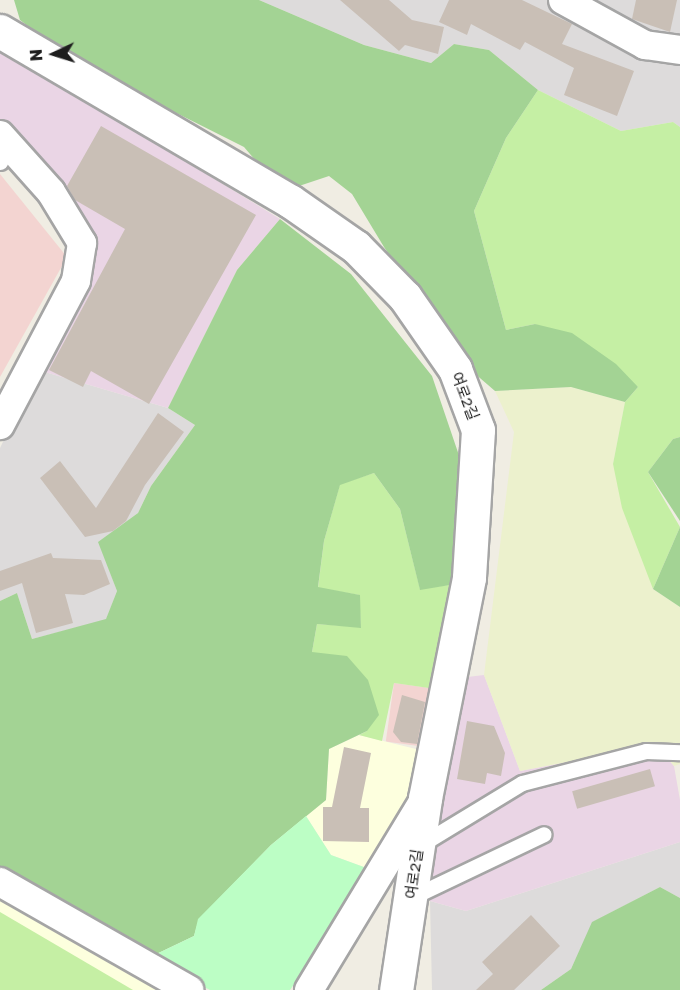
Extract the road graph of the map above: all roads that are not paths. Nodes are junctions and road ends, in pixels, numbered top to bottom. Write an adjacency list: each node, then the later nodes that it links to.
1 (563, 0): 3 (street)
2 (0, 31): 7 (street, 여로2길)
3 (680, 51)
4 (3, 147): 5 (street)
5 (0, 425)
6 (680, 752): 9 (lane)
7 (425, 799): 9 (street, 여로2길); 13 (street)
8 (544, 834): 11 (lane)
9 (418, 847): 11 (street, 여로2길)
10 (0, 882): 12 (street)
11 (410, 898): 14 (street, 여로2길)
12 (189, 990)
13 (309, 990)
14 (396, 990)

